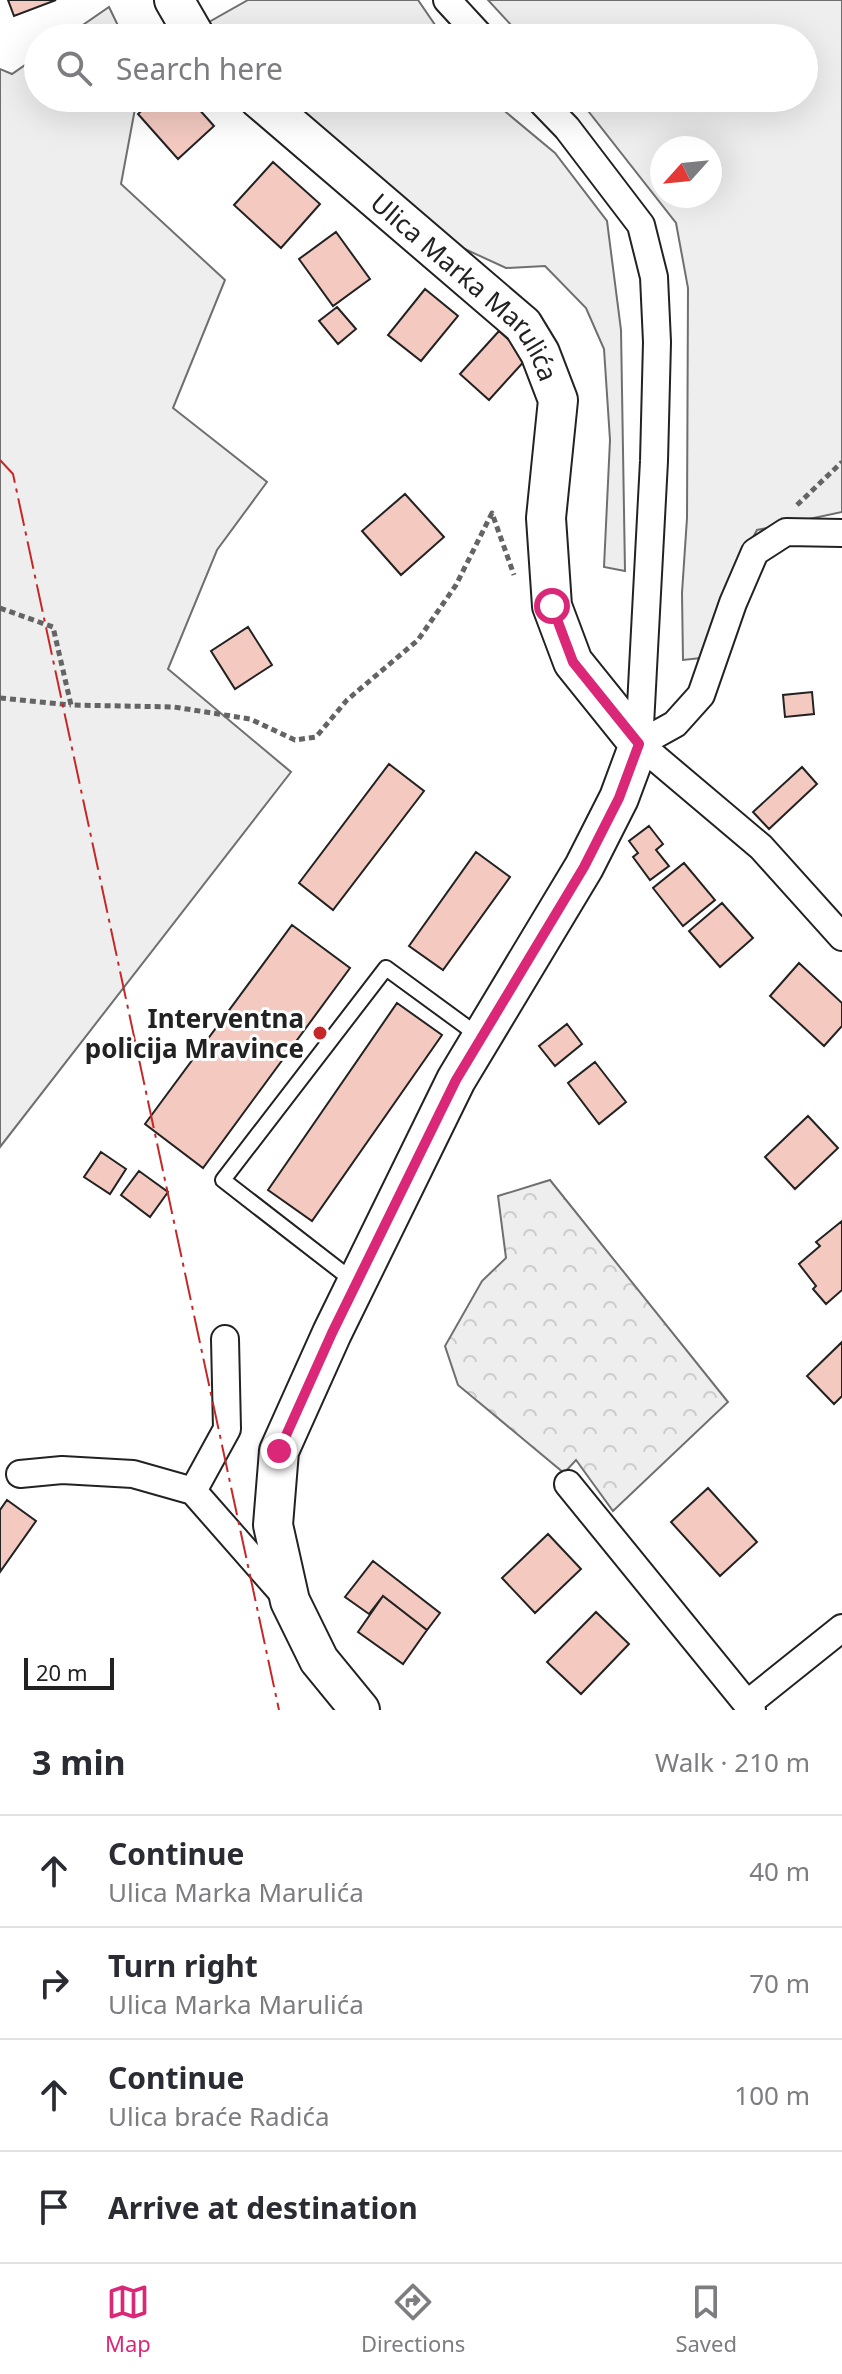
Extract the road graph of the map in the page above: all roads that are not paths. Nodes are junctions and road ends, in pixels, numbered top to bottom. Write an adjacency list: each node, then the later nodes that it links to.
1 (174, 0): 3 (main road)
2 (447, 0): 4 (street)
3 (188, 24)
4 (469, 24)
5 (274, 112): 8 (main road, Ulica Marka Marulića)
6 (552, 112): 8 (street)
7 (842, 533): 8 (street)
8 (639, 744): 9 (street, Ulica Marka Marulića); 10 (main road)
9 (842, 937)
10 (482, 1037): 11 (main road); 11 (lane)
11 (356, 1283): 16 (main road)
12 (225, 1339): 15 (street)
13 (20, 1474): 15 (street)
14 (568, 1484): 18 (street)
15 (193, 1491): 16 (street)
16 (290, 1601): 19 (main road)
17 (842, 1628): 18 (street)
18 (750, 1707)
19 (360, 1710)

